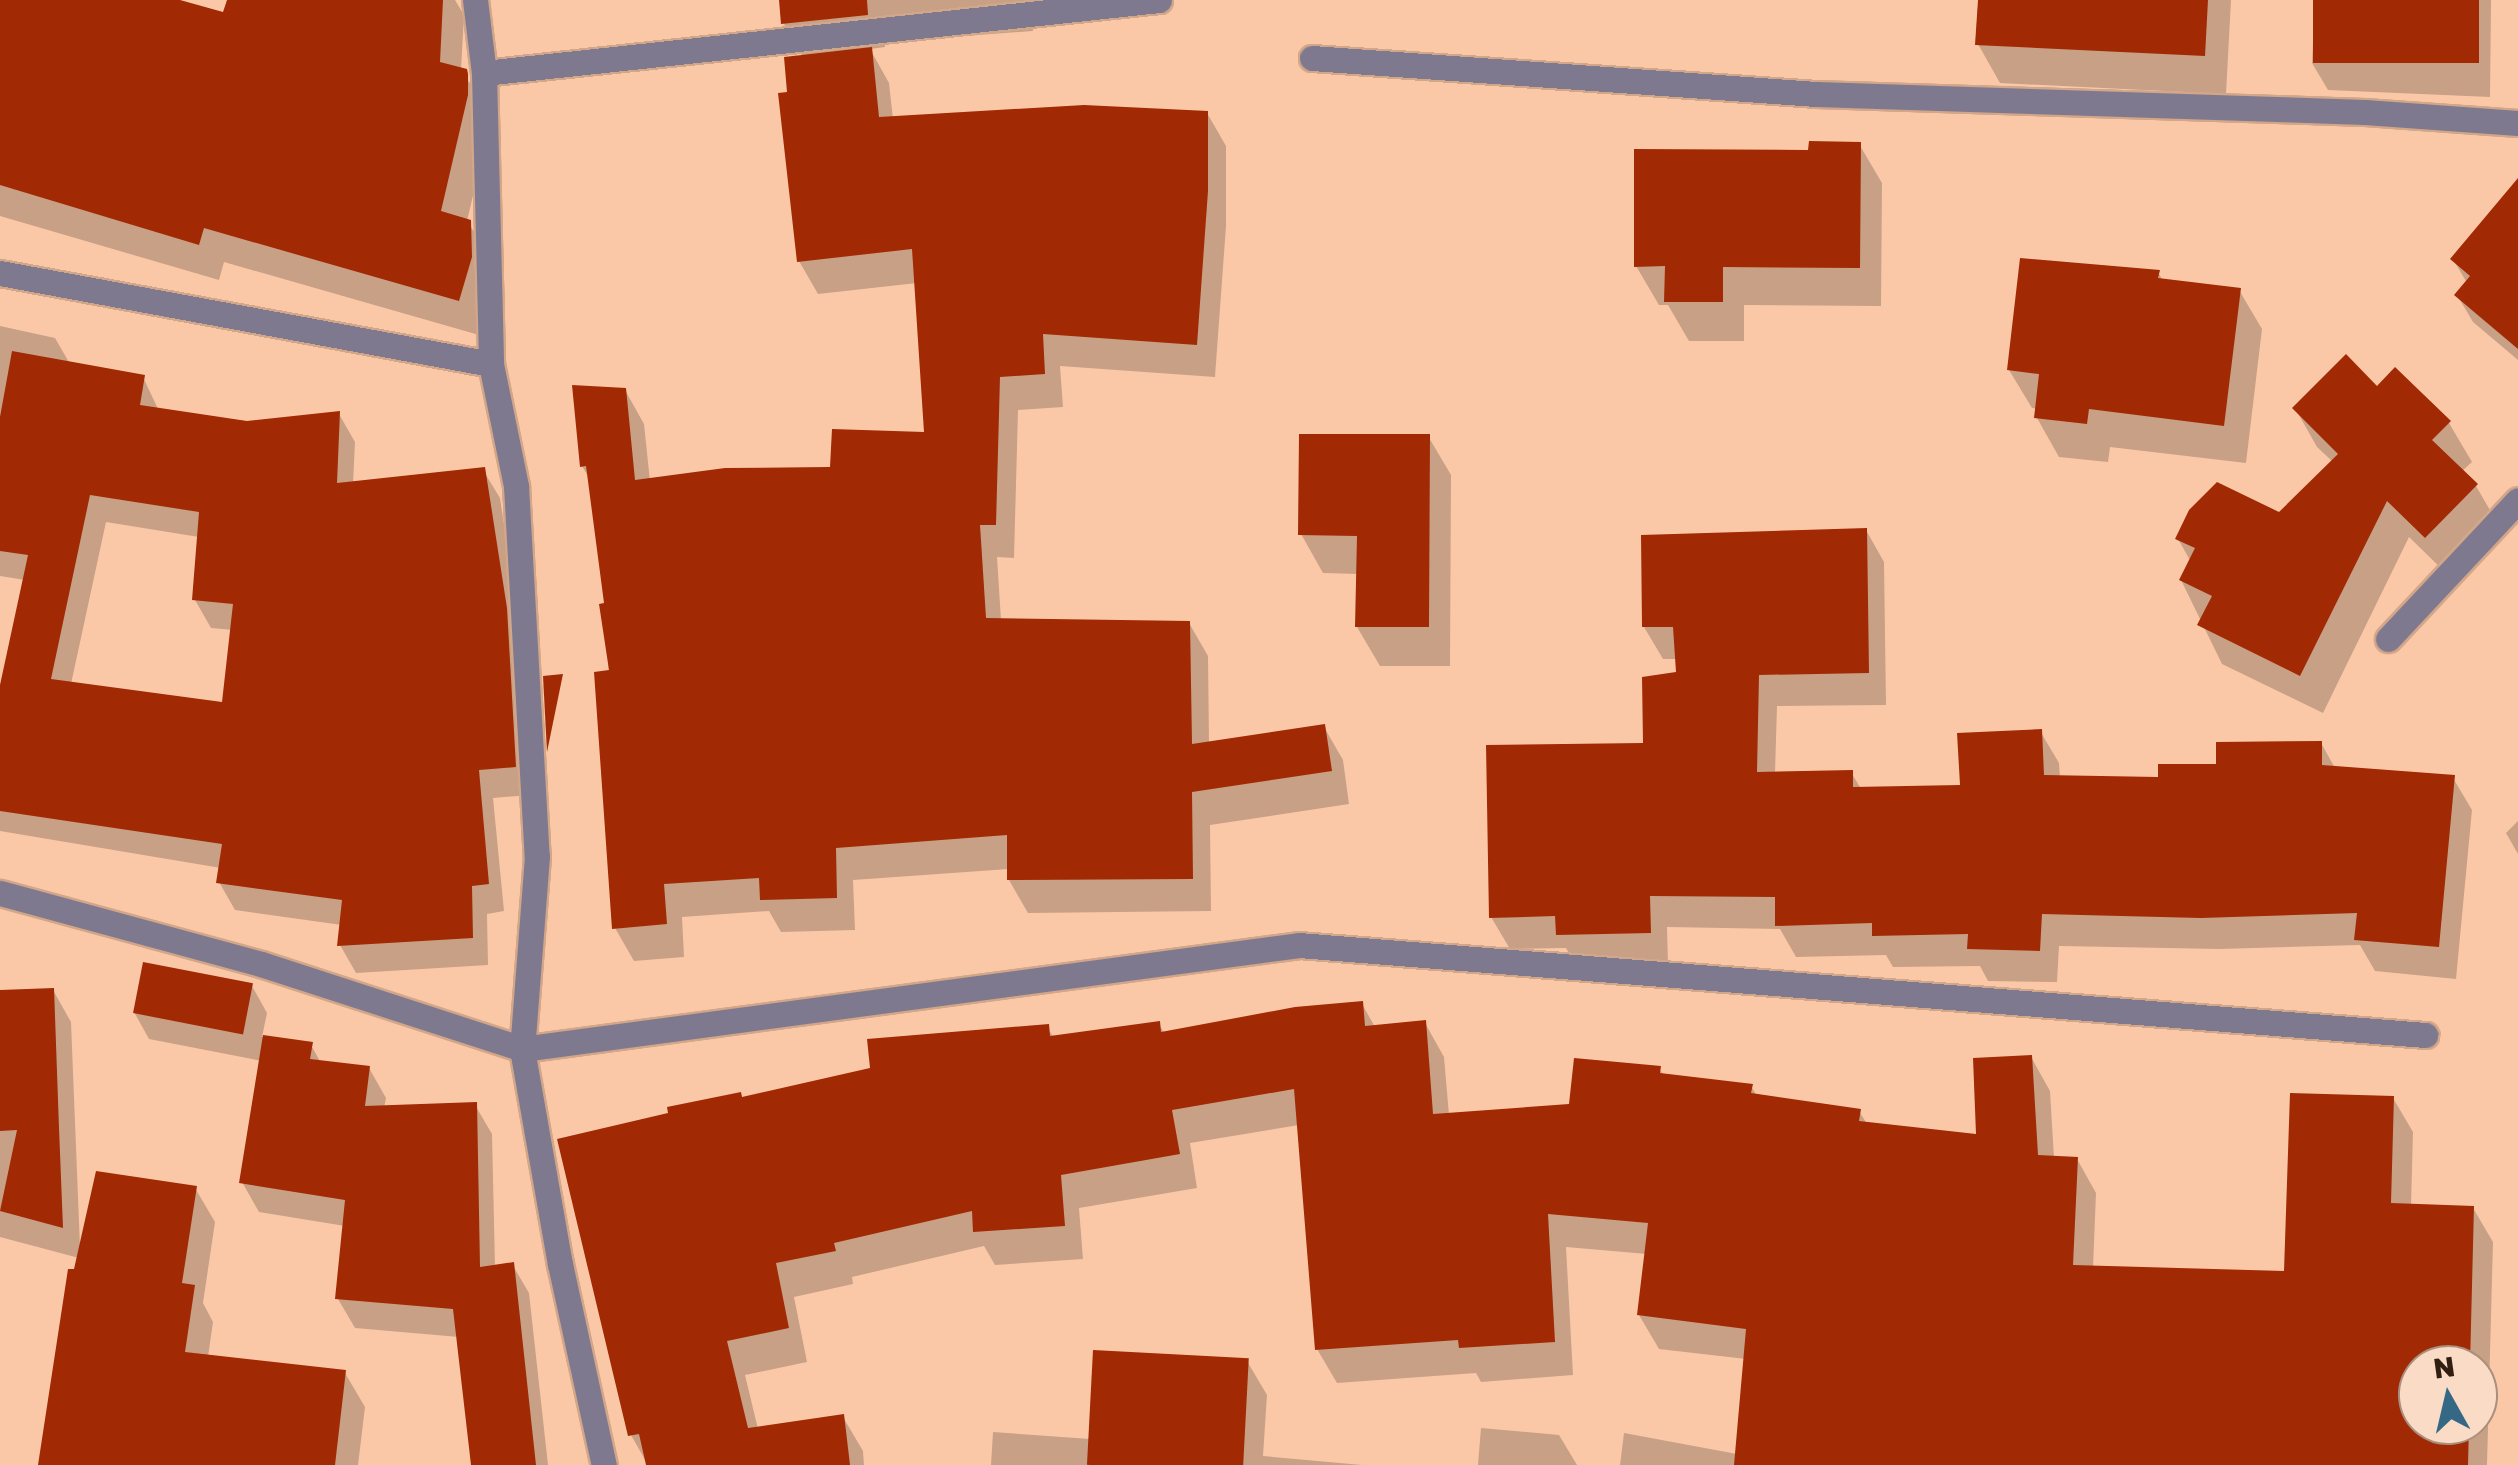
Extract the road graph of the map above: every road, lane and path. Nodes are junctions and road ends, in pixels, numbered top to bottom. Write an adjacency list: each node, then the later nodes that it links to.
1 (475, 0): 4 (street)
2 (1160, 0): 4 (street)
3 (1312, 58): 5 (street)
4 (484, 73): 7 (street)
5 (2518, 122)
6 (0, 273): 7 (street)
7 (491, 364): 12 (street)
8 (2518, 500): 9 (street)
9 (2388, 639)
10 (0, 893): 12 (street)
11 (2425, 1036): 12 (street)
12 (522, 1049): 13 (street)
13 (604, 1465)

